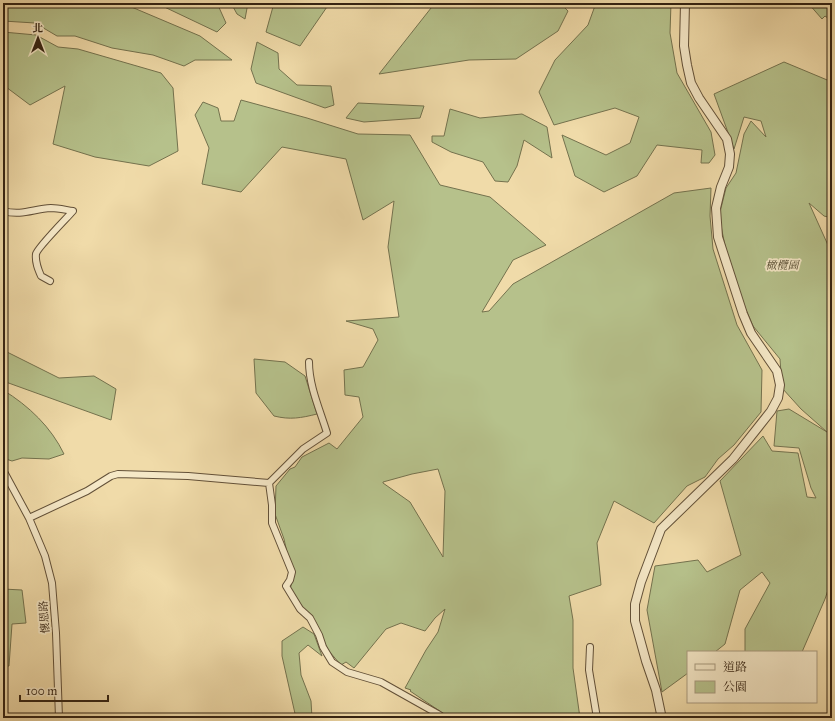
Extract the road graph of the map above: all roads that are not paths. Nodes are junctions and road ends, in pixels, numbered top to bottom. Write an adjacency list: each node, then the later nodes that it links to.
1 (685, 3): 12 (street)
2 (3, 211): 3 (street)
3 (50, 281)
4 (309, 362): 6 (street)
5 (3, 470): 7 (street, 懷恩路)
6 (269, 484): 7 (street); 10 (street)
7 (29, 518): 9 (street, 懷恩路)
8 (590, 647): 11 (street)
9 (59, 718)
10 (444, 718)
11 (597, 718)
12 (661, 718)

